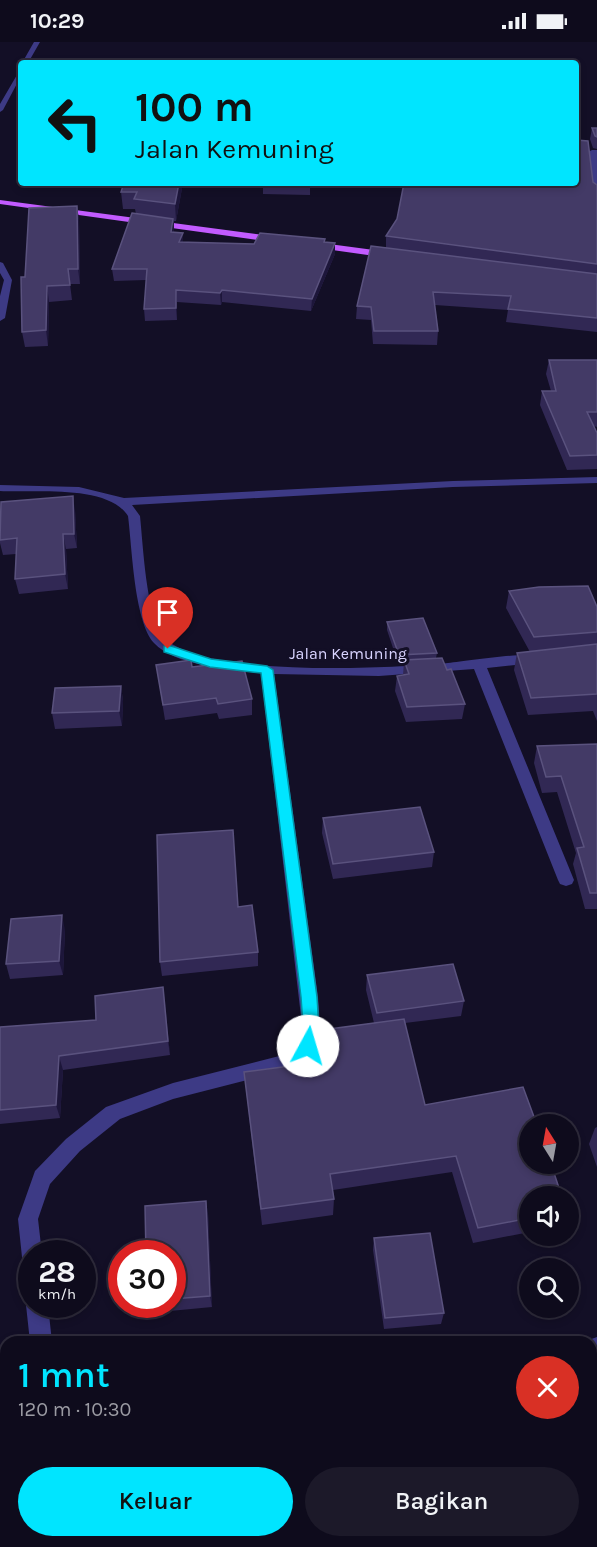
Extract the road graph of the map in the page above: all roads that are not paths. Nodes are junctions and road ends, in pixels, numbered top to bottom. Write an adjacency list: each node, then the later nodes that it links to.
1 (37, 42): 2 (street)
2 (27, 60)
3 (18, 76): 4 (street)
4 (0, 110)
5 (597, 152): 6 (street)
6 (597, 194)
7 (0, 202): 8 (main road)
8 (294, 242)
9 (305, 244): 10 (main road)
10 (401, 256)
11 (0, 265): 12 (street)
12 (0, 318)
13 (597, 480): 15 (street)
14 (0, 488): 15 (street)
15 (122, 502): 18 (street, Jalan Kemuning)
16 (552, 658): 17 (street, Jalan Kemuning)
17 (479, 663): 18 (street, Jalan Kemuning); 19 (street)
18 (267, 670): 20 (street)
19 (566, 880)
20 (30, 1240)
21 (38, 1318): 22 (street)
22 (40, 1336)

